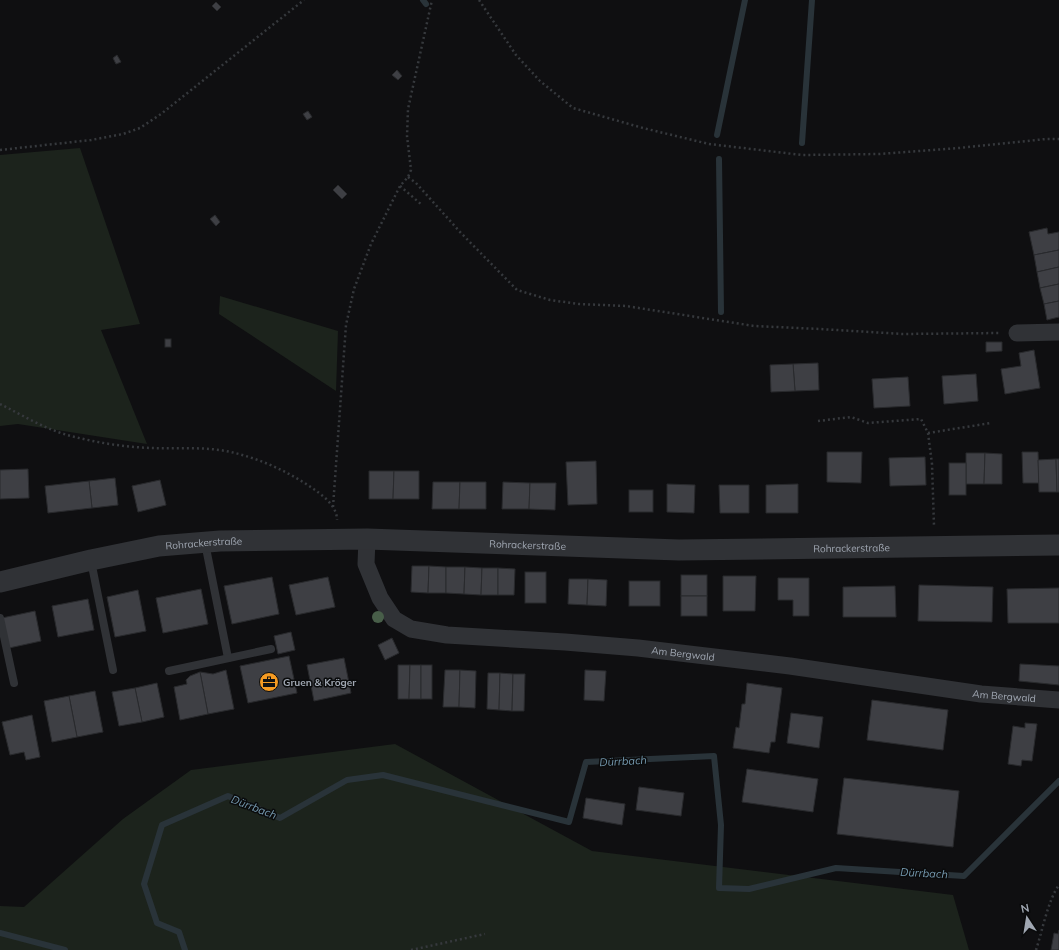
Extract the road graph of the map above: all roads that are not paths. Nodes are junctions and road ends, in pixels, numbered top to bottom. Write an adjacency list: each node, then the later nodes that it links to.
1 (1059, 332): 2 (street)
2 (1016, 333)
3 (367, 539): 4 (street, Rohrackerstraße); 5 (street, Rohrackerstraße); 14 (street, Am Bergwald)
4 (205, 542): 6 (street, Rohrackerstraße); 10 (lane)
5 (1059, 545)
6 (91, 560): 7 (street, Rohrackerstraße); 11 (lane)
7 (0, 582)
8 (0, 618): 13 (lane)
9 (271, 649): 10 (lane)
10 (228, 658): 12 (lane)
11 (113, 670)
12 (168, 671)
13 (14, 683)
14 (1059, 700)

